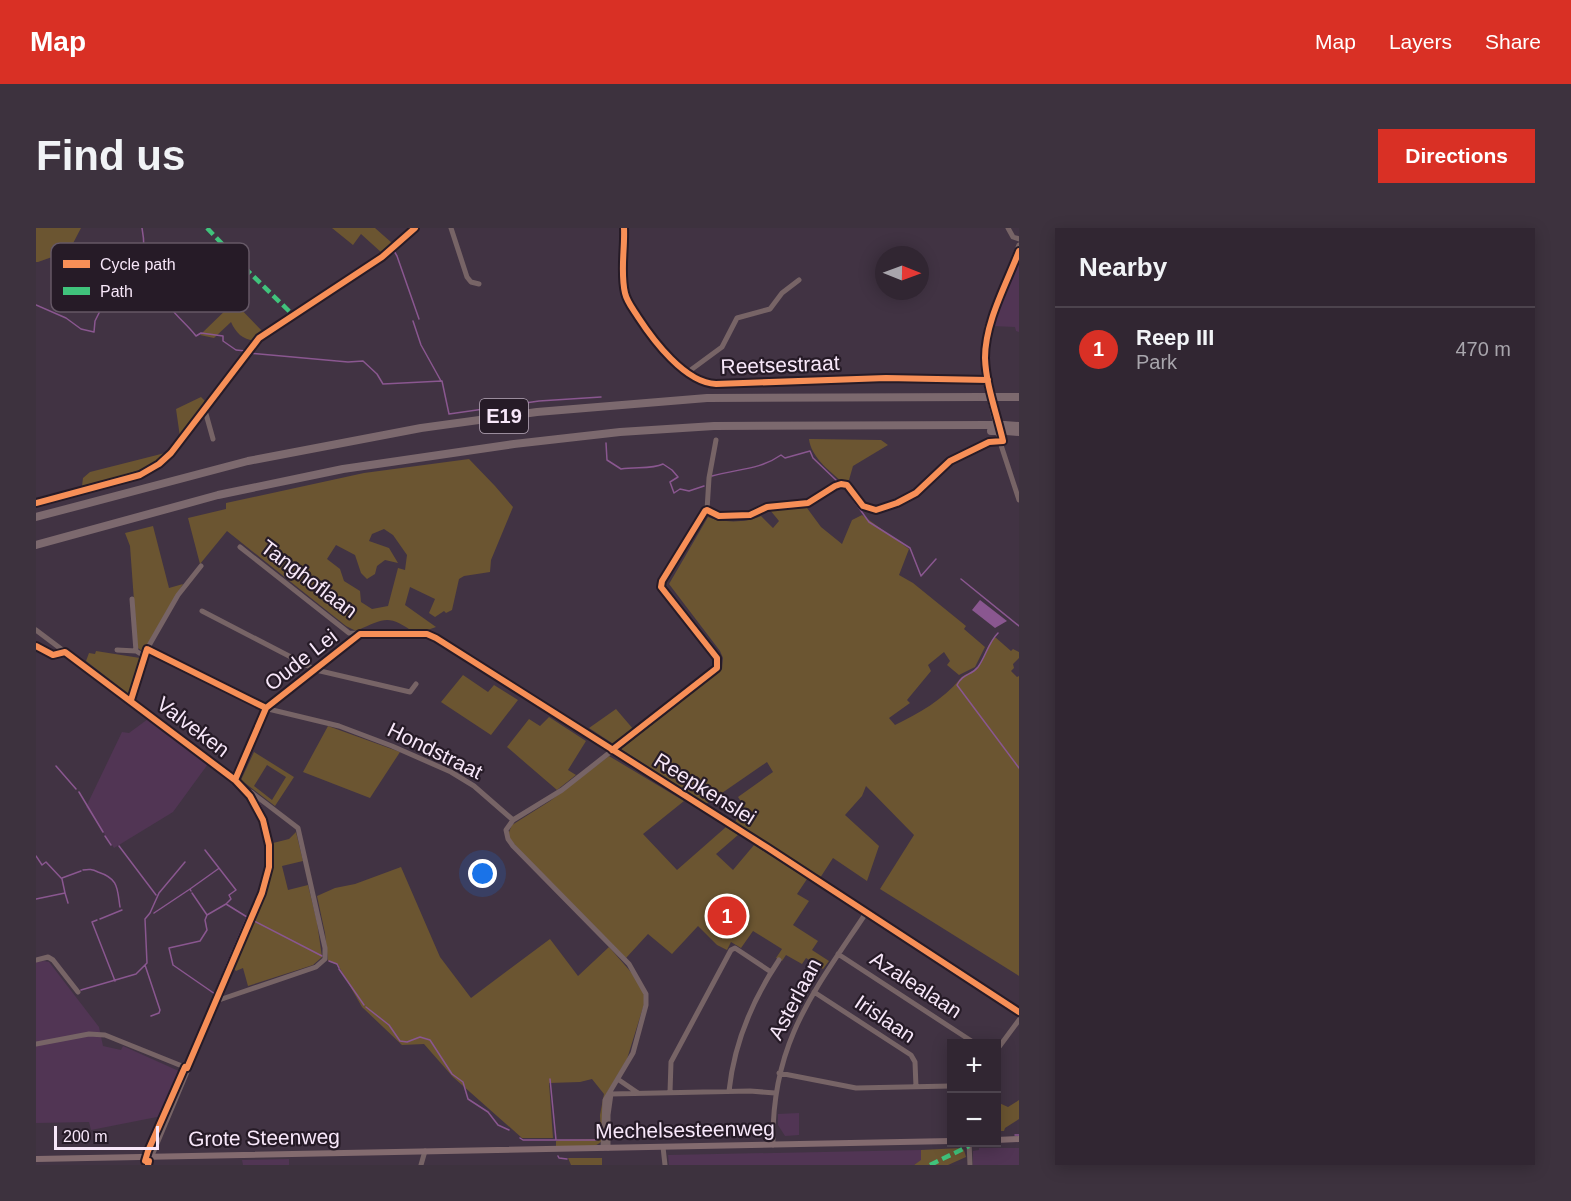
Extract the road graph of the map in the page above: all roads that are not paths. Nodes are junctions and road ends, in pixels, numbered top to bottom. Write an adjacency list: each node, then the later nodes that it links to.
1 (415, 228): 12 (street)
2 (452, 228): 8 (street)
3 (624, 228): 9 (street, Reetsestraat)
4 (1008, 228): 5 (street)
5 (1019, 239)
6 (1019, 244): 10 (street)
7 (799, 280): 9 (street, Reetsestraat)
8 (479, 284)
9 (688, 372): 10 (street, Reetsestraat)
10 (985, 380): 18 (street)
11 (1019, 397): 22 (highway, E19, bridge)
12 (203, 410): 16 (street); 20 (street)
13 (1019, 426): 14 (highway, E19)
14 (1005, 428): 15 (highway); 23 (highway, E19, bridge)
15 (1019, 432)
16 (213, 439)
17 (716, 440): 21 (street)
18 (1000, 442): 19 (street); 21 (street)
19 (1019, 500)
20 (36, 503)
21 (707, 510): 40 (street)
22 (36, 517)
23 (36, 545)
24 (240, 547): 29 (street, Tanghoflaan)
25 (201, 566): 31 (street)
26 (132, 599): 33 (street)
27 (202, 611): 36 (street)
28 (36, 630): 34 (street, Valveken)
29 (360, 634): 36 (street, Oude Lei); 40 (street, Reepkenslei)
30 (36, 646): 34 (street)
31 (147, 649): 35 (street); 39 (street, Hondstraat)
32 (117, 650): 33 (street)
33 (136, 651): 35 (street)
34 (65, 652): 38 (street, Valveken)
35 (144, 656): 38 (street)
36 (316, 670): 37 (street); 39 (street, Oude Lei)
37 (416, 684)
38 (131, 700): 41 (street, Valveken)
39 (266, 708): 41 (street, Oude Lei); 43 (street, Hondstraat)
40 (612, 750): 43 (street); 44 (street, Reepkenslei)
41 (235, 780): 42 (street, Valveken)
42 (247, 792): 51 (street); 51 (street)
43 (513, 820): 59 (street)
44 (866, 913): 45 (street, Asterlaan); 52 (street, Reepkenslei)
45 (838, 954): 50 (street, Asterlaan); 54 (street, Azalealaan)
46 (36, 960): 49 (street)
47 (779, 960): 48 (street)
48 (771, 972): 62 (street); 63 (street)
49 (78, 992)
50 (814, 992): 58 (street, Asterlaan); 61 (street, Irislaan)
51 (216, 1001): 57 (street)
52 (1019, 1012)
53 (1019, 1020): 56 (street)
54 (968, 1039)
55 (36, 1044): 57 (street)
56 (1001, 1044)
57 (187, 1068): 75 (street)
58 (779, 1073): 61 (street); 65 (street, Asterlaan)
59 (619, 1080): 64 (street); 66 (street)
60 (947, 1086): 61 (street)
61 (916, 1087)
62 (729, 1091): 63 (street); 65 (street)
63 (670, 1092): 64 (street)
64 (638, 1093): 66 (street)
65 (775, 1093): 70 (street, Asterlaan)
66 (611, 1094): 73 (street)
67 (1019, 1139): 68 (main road)
68 (1001, 1140)
69 (947, 1141): 70 (main road, Mechelsesteenweg)
70 (773, 1145): 71 (main road, Mechelsesteenweg)
71 (663, 1147): 73 (main road, Mechelsesteenweg); 79 (street)
72 (969, 1147): 80 (street)
73 (606, 1148): 74 (main road, Mechelsesteenweg)
74 (422, 1151): 75 (main road, Grote Steenweg); 78 (street)
75 (151, 1157): 76 (main road, Grote Steenweg); 77 (street)
76 (36, 1159)
77 (148, 1165)
78 (420, 1165)
79 (665, 1165)
80 (970, 1165)

